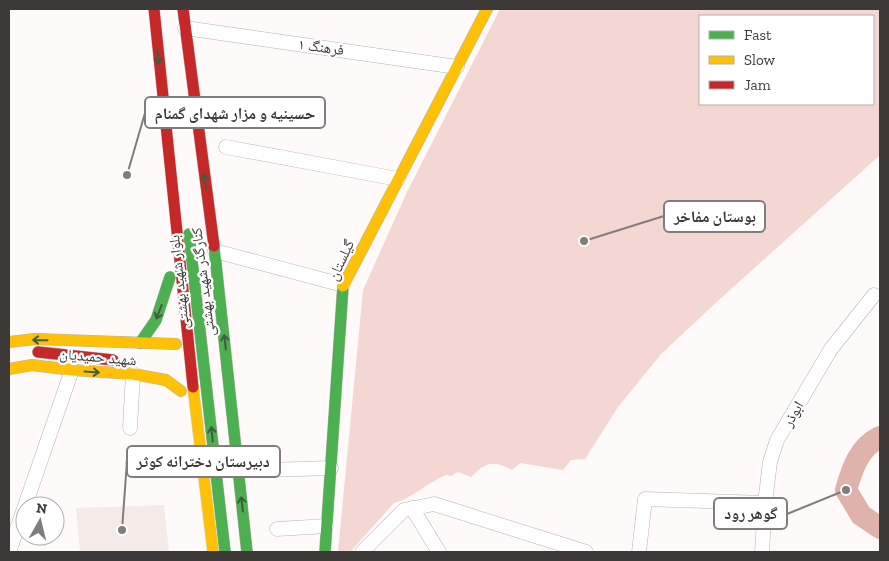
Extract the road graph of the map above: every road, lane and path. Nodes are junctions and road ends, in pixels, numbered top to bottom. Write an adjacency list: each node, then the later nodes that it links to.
1 (154, 9): 37 (main road, one-way to 37, bridge)
2 (164, 9): 9 (main road)
3 (183, 9): 5 (main road, کنارگذر شهید بهشتی)
4 (487, 9): 6 (main road, گیلستان)
5 (185, 28): 6 (street, فرهنگ ۱); 11 (main road, کنارگذر شهید بهشتی, one-way to 5)
6 (456, 67): 8 (main road, گیلستان)
7 (226, 147): 8 (street)
8 (398, 179): 12 (main road, گیلستان)
9 (185, 196)
10 (188, 225): 17 (main road, بلوار شهید بهشتی)
11 (215, 251): 12 (street); 39 (main road, کنارگذر شهید بهشتی, one-way to 11)
12 (344, 285): 30 (main road, گیلستان)
13 (874, 295): 32 (street, ابوذر)
14 (172, 304): 18 (main road, بلوار شهید بهشتی, one-way to 18)
15 (175, 330): 19 (main road, بلوار شهید بهشتی)
16 (9, 342): 18 (main road, شهید حمیدیان, one-way to 16)
17 (201, 342): 19 (main road, شهید حمیدیان); 38 (main road, بلوار شهید بهشتی, one-way to 17)
18 (140, 343): 19 (main road, شهید حمیدیان)
19 (177, 348)
20 (24, 352): 22 (main road)
21 (153, 366): 26 (main road)
22 (131, 368): 24 (main road, شهید حمیدیان, one-way to 22); 26 (main road, شهید حمیدیان); 27 (street)
23 (9, 369): 24 (main road, شهید حمیدیان)
24 (72, 370): 36 (street)
25 (179, 372): 26 (main road, شهید حمیدیان)
26 (160, 379)
27 (130, 428)
28 (133, 463): 29 (street)
29 (190, 467)
30 (331, 468): 31 (street); 34 (main road, گیلستان)
31 (266, 470)
32 (765, 503): 44 (street); 45 (street, ابوذر)
33 (412, 508): 41 (street); 42 (street); 43 (street)
34 (326, 526): 35 (street); 40 (main road, گیلستان)
35 (277, 529)
36 (9, 552)
37 (213, 552)
38 (226, 552)
39 (247, 552)
40 (325, 552)
41 (362, 552)
42 (439, 552)
43 (586, 552)
44 (639, 552)
45 (762, 552)

